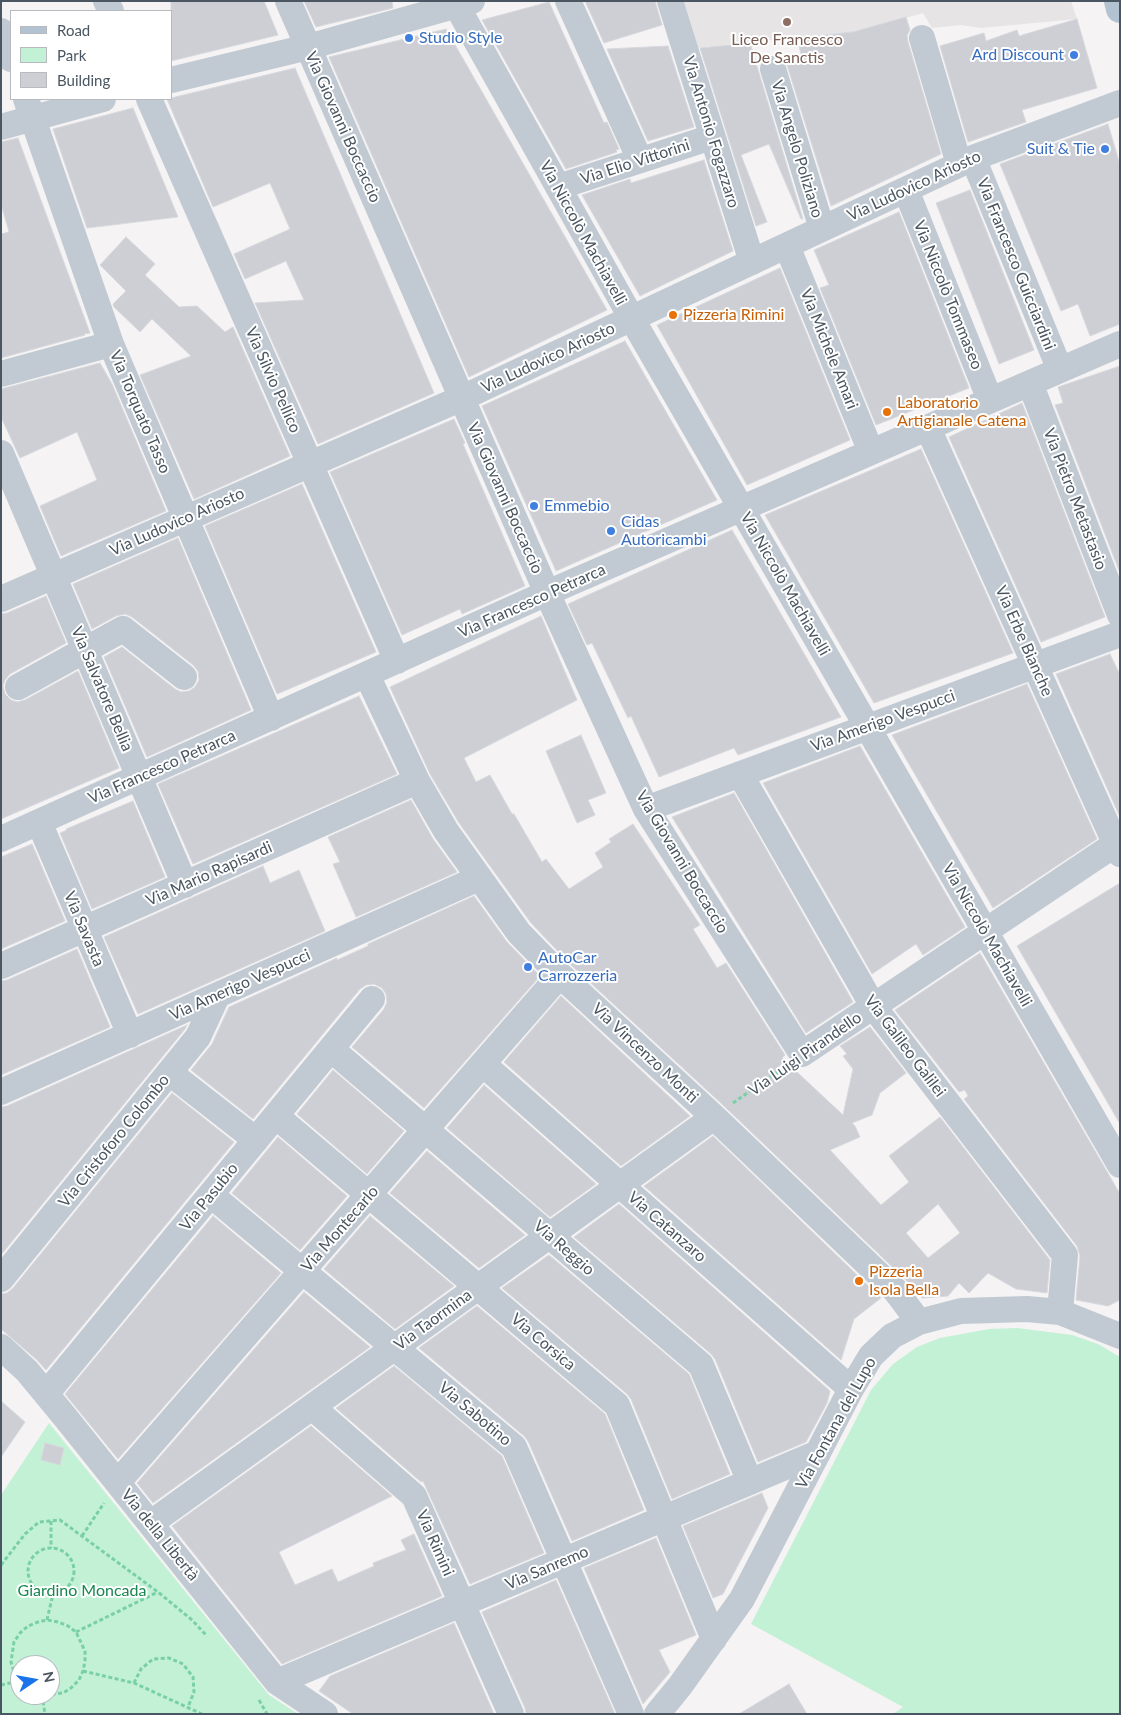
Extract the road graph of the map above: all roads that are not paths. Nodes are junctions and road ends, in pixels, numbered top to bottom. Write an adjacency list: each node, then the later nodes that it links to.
1 (288, 1): 9 (street, Via Giovanni Boccaccio)
2 (568, 1): 19 (street)
3 (670, 1): 18 (street, Via Antonio Fogazzaro)
4 (1118, 1): 6 (main road)
5 (461, 3): 9 (street); 21 (street, Via Niccolò Machiavelli)
6 (1120, 9)
7 (1, 31): 10 (street)
8 (922, 38): 20 (street, Via Francesco Guicciardini)
9 (308, 47): 12 (street); 32 (street, Via Giovanni Boccaccio)
10 (10, 56)
11 (773, 69): 23 (street, Via Angelo Poliziano)
12 (172, 80)
13 (96, 100): 16 (street)
14 (149, 100): 37 (street, Via Silvio Pellico)
15 (1120, 103): 20 (street, Via Ludovico Ariosto)
16 (29, 109): 17 (street); 27 (street, Via Torquato Tasso)
17 (1, 127)
18 (712, 137): 19 (street, Via Elio Vittorini); 25 (street, Via Antonio Fogazzaro)
19 (640, 160): 21 (street, Via Elio Vittorini)
20 (966, 161): 22 (street, Via Ludovico Ariosto); 29 (street, Via Francesco Guicciardini)
21 (558, 187): 26 (street, Via Niccolò Machiavelli)
22 (906, 190): 23 (street, Via Ludovico Ariosto); 33 (street, Via Niccolò Tommaseo)
23 (822, 229): 24 (street, Via Ludovico Ariosto)
24 (787, 246): 25 (street, Via Ludovico Ariosto); 35 (street, Via Michele Amari)
25 (752, 262): 26 (street, Via Ludovico Ariosto)
26 (632, 319): 32 (street, Via Ludovico Ariosto); 38 (street, Via Niccolò Machiavelli)
27 (111, 344): 30 (street); 39 (street, Via Torquato Tasso)
28 (1120, 344): 29 (street, Via Francesco Petrarca)
29 (1060, 370): 31 (street, Via Francesco Petrarca)
30 (1, 374)
31 (1030, 383): 33 (street, Via Francesco Petrarca); 43 (street, Via Pietro Metastasio)
32 (462, 398): 37 (street, Via Ludovico Ariosto); 41 (street, Via Giovanni Boccaccio)
33 (990, 400): 34 (street, Via Francesco Petrarca)
34 (928, 428): 35 (street, Via Francesco Petrarca); 47 (street, Via Erbe Bianche)
35 (871, 452): 38 (street, Via Francesco Petrarca)
36 (1, 453): 40 (street, Via Salvatore Bellia)
37 (310, 464): 39 (street, Via Ludovico Ariosto); 46 (street, Via Silvio Pellico)
38 (742, 508): 41 (street, Via Francesco Petrarca); 52 (street, Via Niccolò Machiavelli)
39 (185, 519): 40 (street, Via Ludovico Ariosto); 51 (street, Via Torquato Tasso)
40 (54, 576): 42 (street, Via Ludovico Ariosto); 45 (street, Via Salvatore Bellia)
41 (547, 593): 46 (street, Via Francesco Petrarca); 56 (street, Via Giovanni Boccaccio)
42 (1, 599)
43 (1120, 615)
44 (1120, 634): 47 (street, Via Amerigo Vespucci)
45 (85, 650): 49 (street); 50 (street); 54 (street, Via Salvatore Bellia)
46 (397, 661): 48 (street, Via Francesco Petrarca)
47 (1035, 665): 52 (street, Via Amerigo Vespucci); 59 (street, Via Erbe Bianche)
48 (367, 675): 51 (street, Via Francesco Petrarca); 55 (street, Via Vincenzo Monti)
49 (184, 677)
50 (18, 687)
51 (271, 718): 54 (street, Via Francesco Petrarca)
52 (868, 727): 53 (street, Via Amerigo Vespucci); 63 (street, Via Niccolò Machiavelli)
53 (740, 774): 56 (street, Via Amerigo Vespucci); 68 (street, Via Galileo Galilei)
54 (140, 777): 57 (street, Via Francesco Petrarca); 61 (street, Via Salvatore Bellia)
55 (417, 781): 60 (street, Via Vincenzo Monti); 61 (street, Via Mario Rapisardi)
56 (646, 809): 71 (street, Via Giovanni Boccaccio)
57 (39, 822): 58 (street, Via Francesco Petrarca); 62 (street, Via Savasta)
58 (1, 839)
59 (1118, 846): 63 (street, Via Luigi Pirandello)
60 (479, 878): 65 (street, Via Vincenzo Monti); 66 (street, Via Amerigo Vespucci)
61 (185, 885): 62 (street, Via Mario Rapisardi)
62 (84, 929): 64 (street, Via Mario Rapisardi); 69 (street, Via Savasta)
63 (985, 931): 68 (street, Via Luigi Pirandello); 79 (street, Via Niccolò Machiavelli)
64 (1, 966)
65 (560, 975): 72 (street, Via Montecarlo); 76 (street, Via Vincenzo Monti)
66 (216, 996): 69 (street, Via Amerigo Vespucci); 73 (street, Via Cristoforo Colombo)
67 (372, 999): 70 (street, Via Pasubio)
68 (873, 1006): 71 (street, Via Luigi Pirandello); 87 (street, Via Galileo Galilei)
69 (130, 1035): 74 (street, Via Amerigo Vespucci)
70 (331, 1049): 75 (street, Via Pasubio); 77 (street, Via Reggio)
71 (802, 1054)
72 (483, 1064): 77 (street, Via Montecarlo); 80 (street, Via Catanzaro)
73 (170, 1072): 78 (street); 85 (street, Via Cristoforo Colombo)
74 (1, 1092)
75 (276, 1116): 78 (street, Via Pasubio); 82 (street, Via Corsica)
76 (714, 1117): 80 (street, Via Taormina); 88 (street, Via Vincenzo Monti)
77 (426, 1130): 82 (street, Via Montecarlo); 83 (street, Via Reggio)
78 (256, 1140): 81 (street, Via Pasubio)
79 (1120, 1165)
80 (620, 1185): 83 (street, Via Taormina); 92 (street, Via Catanzaro)
81 (211, 1195): 84 (street, Via Sabotino); 93 (street, Via Pasubio)
82 (369, 1195): 84 (street, Via Montecarlo); 86 (street, Via Corsica)
83 (550, 1235): 86 (street, Via Taormina); 97 (street, Via Reggio)
84 (303, 1271): 91 (street, Via Sabotino); 96 (street, Via Montecarlo)
85 (1, 1279)
86 (478, 1287): 91 (street, Via Taormina); 98 (street, Via Corsica)
87 (1060, 1312): 88 (street, Via Fontana del Lupo); 89 (street, Via Fontana del Lupo)
88 (919, 1322): 92 (street, Via Fontana del Lupo)
89 (1120, 1336)
90 (1, 1347): 93 (street, Via della Libertà)
91 (395, 1347): 94 (street, Via Taormina); 100 (street, Via Sabotino)
92 (851, 1389): 95 (street, Via Fontana del Lupo)
93 (46, 1394): 96 (street, Via della Libertà)
94 (312, 1406): 99 (street, Via Taormina); 101 (street, Via Rimini)
95 (818, 1453): 97 (street, Via Sanremo); 102 (street, Via Fontana del Lupo)
96 (118, 1482): 99 (street, Via della Libertà)
97 (750, 1482): 98 (street, Via Sanremo)
98 (664, 1518): 100 (street, Via Sanremo); 102 (street, Via Corsica)
99 (151, 1523): 103 (street, Via della Libertà)
100 (564, 1560): 101 (street, Via Sanremo); 106 (street, Via Sabotino)
101 (462, 1604): 103 (street, Via Sanremo); 105 (street, Via Rimini)
102 (714, 1639): 107 (street, Via Fontana del Lupo)
103 (266, 1688): 104 (street, Via della Libertà)
104 (325, 1714)
105 (511, 1714)
106 (631, 1714)
107 (658, 1714)

